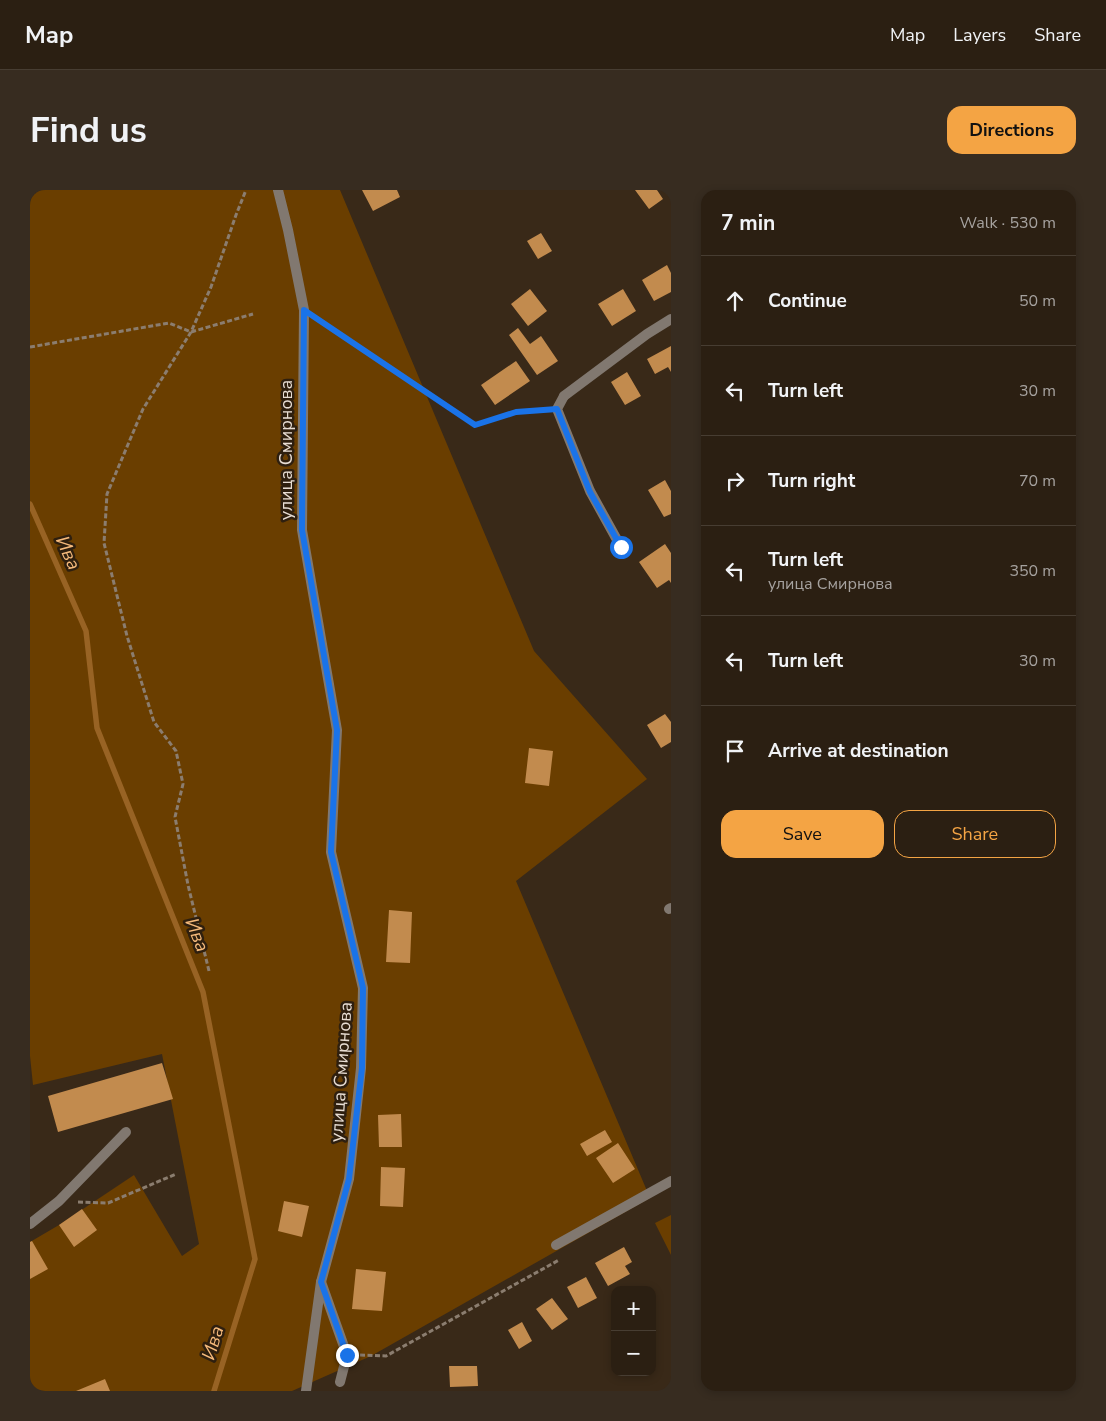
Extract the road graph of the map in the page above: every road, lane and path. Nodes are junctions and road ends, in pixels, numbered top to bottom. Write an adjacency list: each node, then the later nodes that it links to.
1 (246, 190): 6 (path)
2 (278, 190): 3 (street, улица Смирнова)
3 (304, 310): 8 (path); 18 (street, улица Смирнова)
4 (253, 314): 6 (path)
5 (671, 319): 8 (street)
6 (191, 332): 7 (path); 10 (path)
7 (30, 347)
8 (557, 409): 9 (street)
9 (621, 547)
10 (210, 971)
11 (126, 1132): 14 (street)
12 (176, 1174): 14 (path)
13 (671, 1181): 16 (street)
14 (60, 1201): 15 (street)
15 (30, 1224)
16 (556, 1245)
17 (566, 1255): 19 (path)
18 (321, 1282): 19 (street); 21 (street, улица Смирнова)
19 (347, 1355): 20 (street)
20 (340, 1382)
21 (306, 1391)

